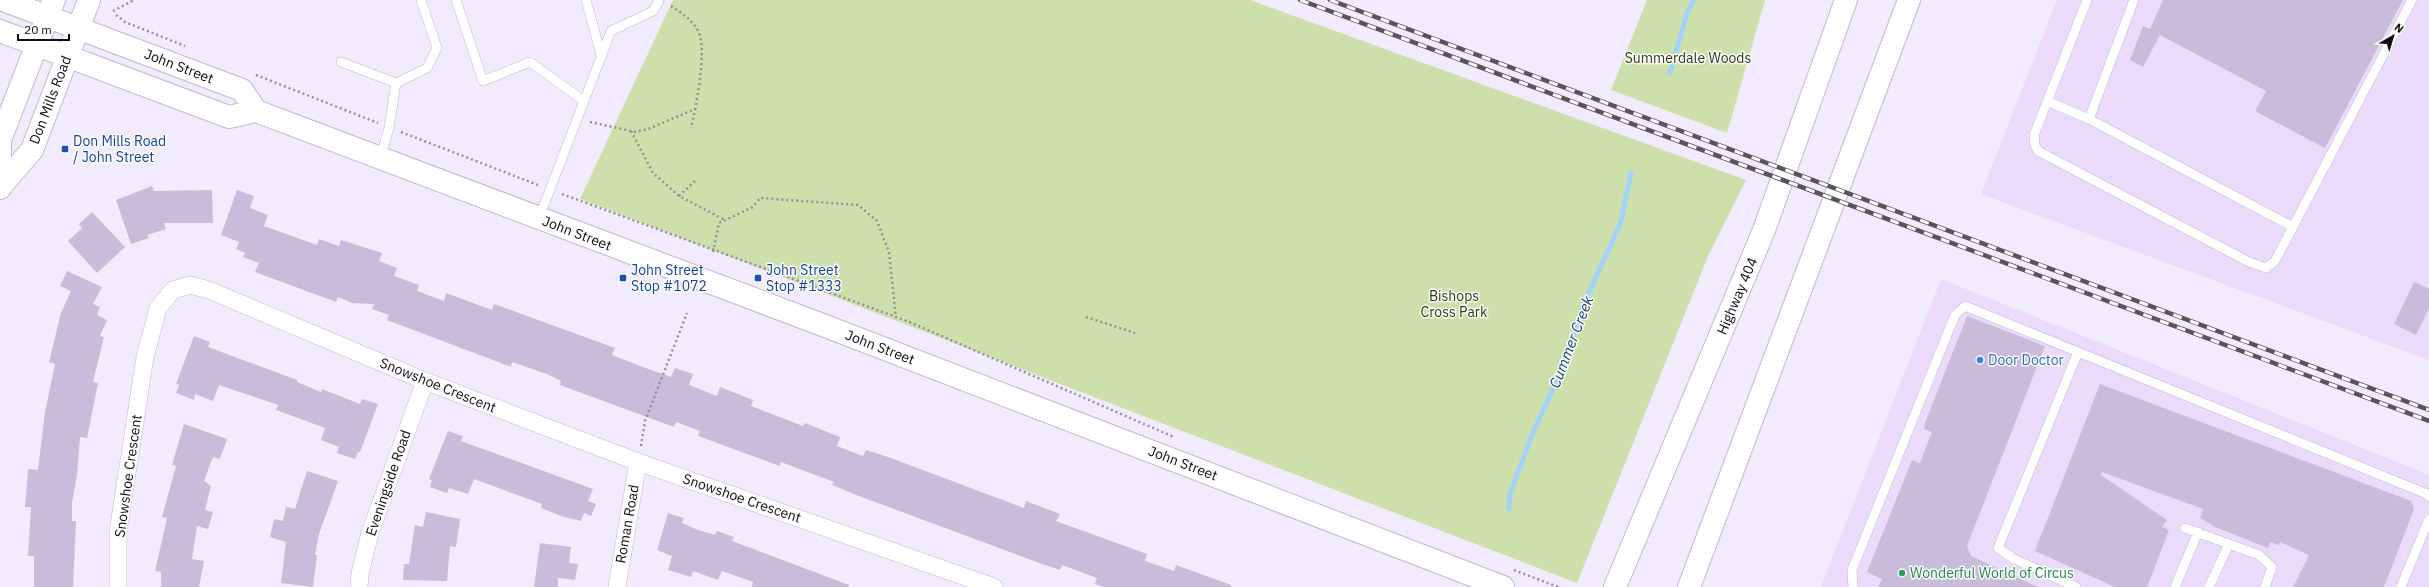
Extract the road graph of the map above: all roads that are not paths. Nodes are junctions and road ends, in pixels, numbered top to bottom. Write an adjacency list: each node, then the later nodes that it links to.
1 (3, 0): 12 (main road, John Street)
2 (89, 0): 13 (main road, Don Mills Road)
3 (421, 0): 19 (lane)
4 (456, 0): 20 (lane)
5 (586, 0): 16 (lane)
6 (658, 0): 16 (lane)
7 (1846, 0): 41 (main road, Highway 404)
8 (1909, 0): 42 (main road)
9 (2087, 0): 21 (lane)
10 (2134, 0): 23 (lane)
11 (2412, 0): 27 (lane)
12 (51, 9): 13 (main road, John Street); 15 (main road, Don Mills Road)
13 (78, 28): 17 (main road, Don Mills Road); 22 (main road, John Street)
14 (0, 31): 15 (main road)
15 (37, 45): 17 (main road); 25 (main road, Don Mills Road)
16 (601, 54): 20 (lane)
17 (67, 56): 22 (main road); 25 (main road, Don Mills Road)
18 (341, 62): 19 (lane)
19 (396, 83): 24 (lane)
20 (584, 101): 26 (lane)
21 (2047, 101): 23 (lane); 27 (lane)
22 (256, 112): 24 (main road, John Street)
23 (2089, 119): 27 (lane)
24 (380, 158): 26 (main road, John Street)
25 (0, 187)
26 (539, 218): 36 (main road, John Street)
27 (2293, 227)
28 (2078, 352): 31 (lane); 43 (lane); 44 (lane)
29 (425, 380): 30 (street, Snowshoe Crescent); 37 (street, Snowshoe Crescent); 38 (street, Eveningside Road)
30 (638, 462): 39 (street, Roman Road); 40 (street, Snowshoe Crescent)
31 (2429, 497)
32 (2429, 520): 48 (lane)
33 (2185, 528): 34 (lane)
34 (2198, 532): 35 (lane); 45 (lane)
35 (2229, 544): 46 (lane); 47 (lane)
36 (1508, 578)
37 (118, 587)
38 (359, 587)
39 (617, 587)
40 (994, 587)
41 (1615, 587)
42 (1689, 587)
43 (1853, 587)
44 (2076, 587)
45 (2175, 587)
46 (2209, 587)
47 (2265, 587)
48 (2401, 587)

